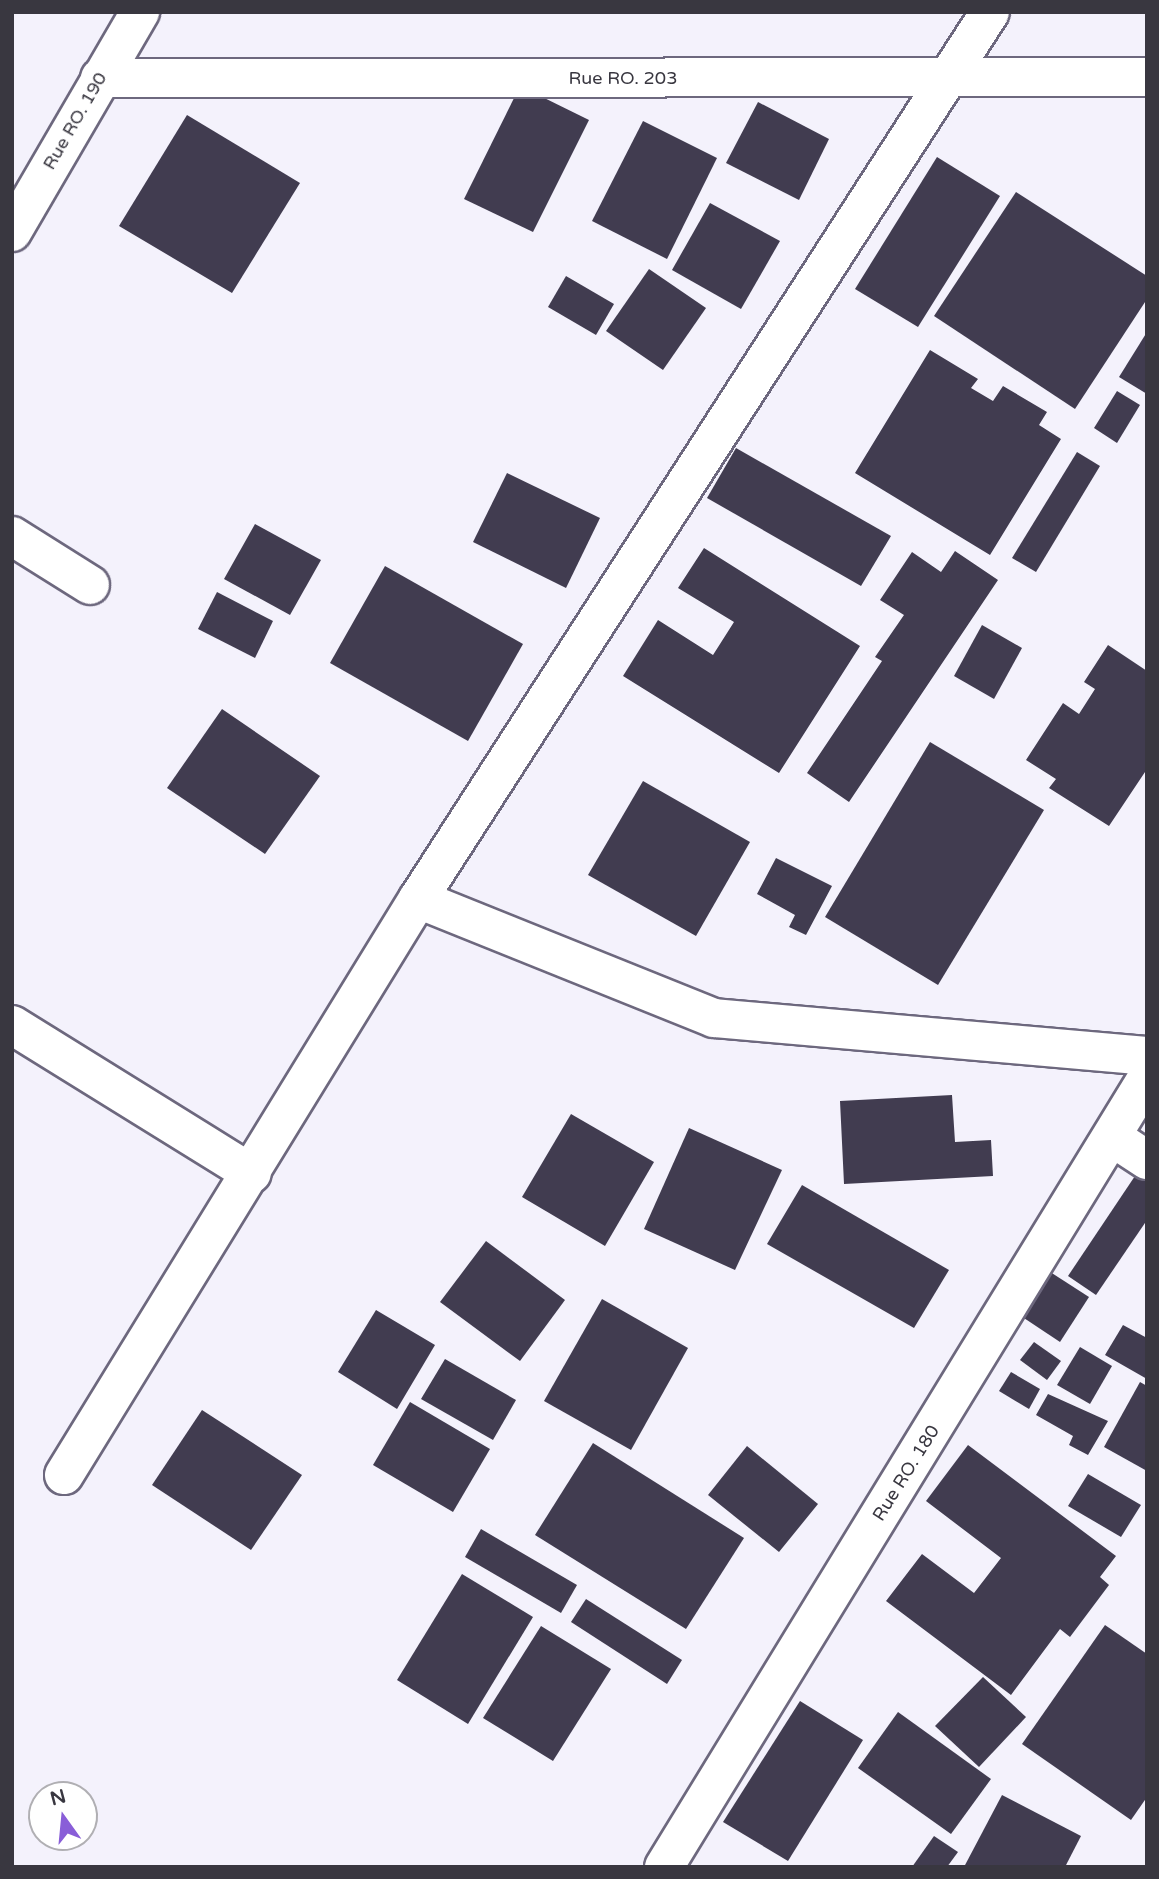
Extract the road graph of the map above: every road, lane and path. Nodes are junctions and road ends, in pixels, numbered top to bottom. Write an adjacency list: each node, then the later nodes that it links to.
1 (140, 12): 5 (street, Rue RO. 190)
2 (990, 12): 3 (street)
3 (951, 77): 4 (street, Rue RO. 203); 5 (street, Rue RO. 203); 9 (street)
4 (1147, 77)
5 (100, 78): 6 (street, Rue RO. 190)
6 (12, 232)
7 (12, 536): 8 (street)
8 (90, 585)
9 (418, 899): 11 (street); 15 (street)
10 (12, 1025): 15 (street)
11 (1147, 1056)
12 (1147, 1078): 13 (street, Rue RO. 180)
13 (1112, 1138): 14 (street); 17 (street, Rue RO. 180)
14 (1147, 1160)
15 (252, 1174): 16 (street)
16 (64, 1475)
17 (664, 1867)

